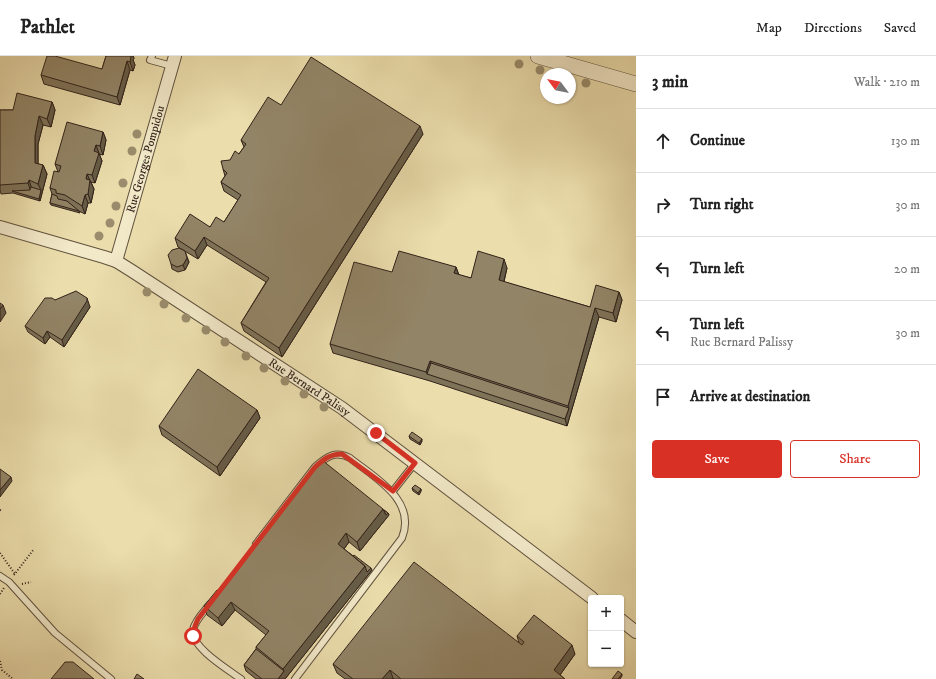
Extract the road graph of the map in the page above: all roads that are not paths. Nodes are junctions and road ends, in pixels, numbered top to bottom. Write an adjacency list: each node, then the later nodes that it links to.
1 (152, 56): 3 (lane)
2 (538, 56): 4 (street)
3 (173, 61): 6 (street, Rue Georges Pompidou)
4 (636, 84)
5 (0, 227): 6 (street, Rue Bernard Palissy)
6 (116, 261): 7 (street, Rue Bernard Palissy)
7 (415, 463): 8 (lane); 11 (street, Rue Bernard Palissy)
8 (393, 491): 9 (lane); 17 (lane)
9 (252, 550)
10 (0, 576): 15 (lane)
11 (588, 595)
12 (213, 600): 16 (lane)
13 (624, 622): 14 (street)
14 (636, 632)
15 (111, 679)
16 (241, 679)
17 (295, 679)

